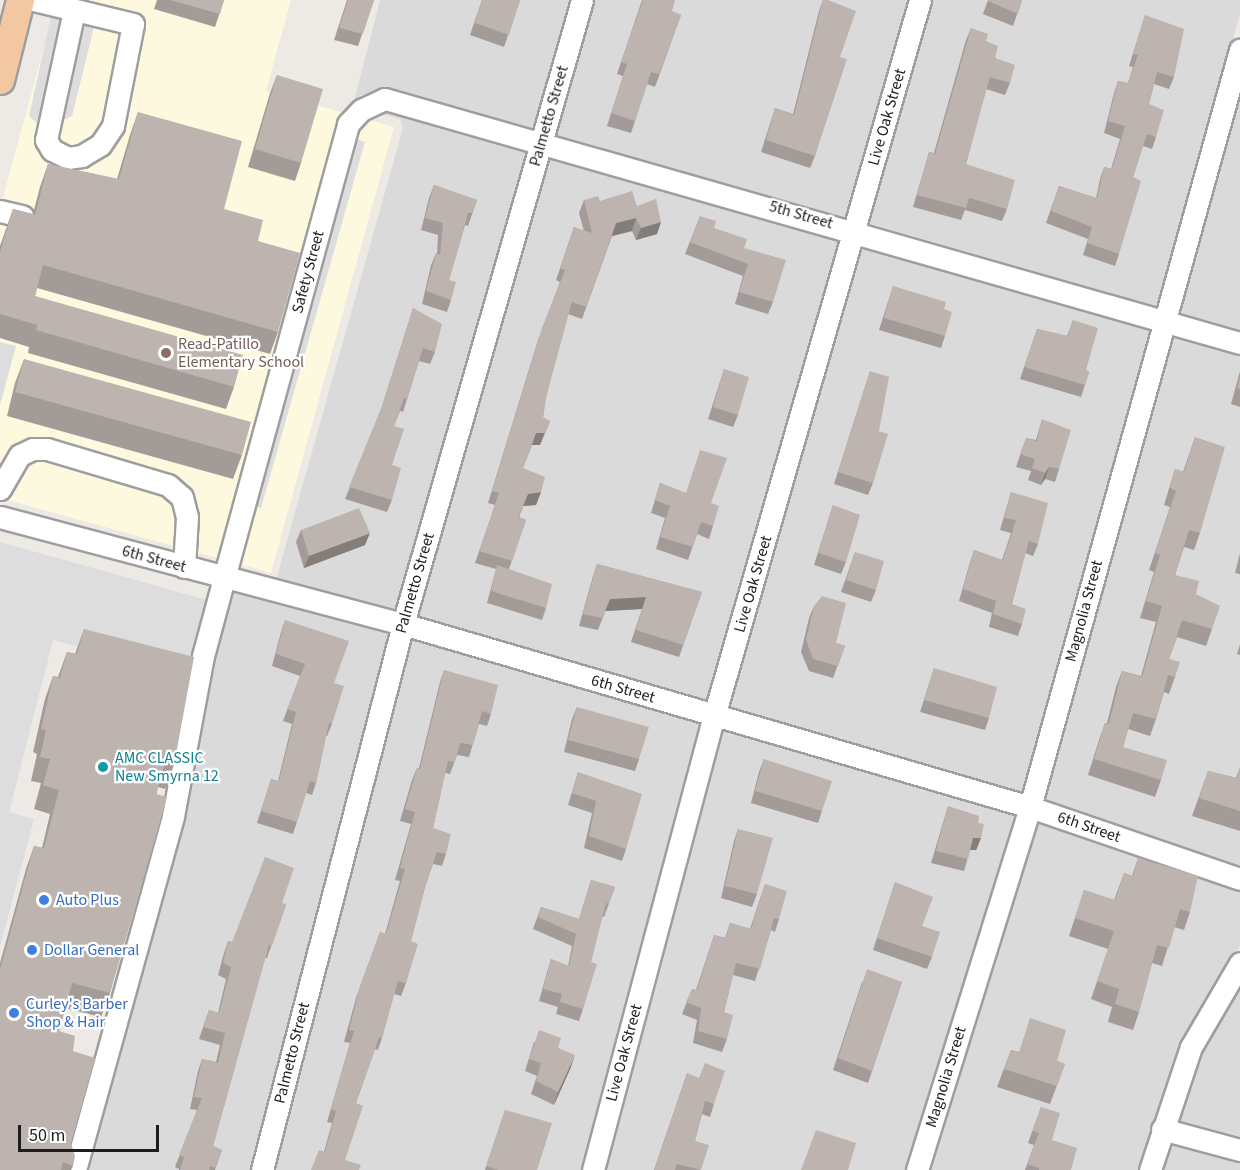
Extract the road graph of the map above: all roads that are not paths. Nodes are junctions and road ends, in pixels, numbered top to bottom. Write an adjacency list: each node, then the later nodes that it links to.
1 (20, 0): 7 (main road)
2 (34, 0): 5 (street)
3 (582, 0): 9 (street, Palmetto Street)
4 (920, 0): 12 (street, Live Oak Street)
5 (74, 10): 5 (street)
6 (1240, 50): 13 (street, Magnolia Street)
7 (0, 80)
8 (361, 110): 9 (street, 5th Street); 18 (street, Safety Street)
9 (541, 142): 12 (street, 5th Street); 19 (street, Palmetto Street)
10 (0, 211): 11 (street)
11 (22, 216)
12 (856, 231): 13 (street, 5th Street); 20 (street, Live Oak Street)
13 (1164, 320): 14 (street, 5th Street); 21 (street, Magnolia Street)
14 (1240, 343)
15 (0, 489): 17 (street)
16 (0, 518): 17 (street, 6th Street)
17 (184, 567): 18 (street, 6th Street)
18 (224, 578): 19 (street, 6th Street); 26 (street, Safety Street)
19 (403, 624): 20 (street, 6th Street); 27 (street, Palmetto Street)
20 (714, 716): 21 (street, 6th Street); 28 (street, Live Oak Street)
21 (1030, 807): 22 (street, 6th Street); 29 (street, Magnolia Street)
22 (1240, 879)
23 (1240, 963): 24 (street)
24 (1162, 1130): 25 (street); 30 (street)
25 (1240, 1150)
26 (75, 1170)
27 (262, 1170)
28 (593, 1170)
29 (917, 1170)
30 (1150, 1170)

